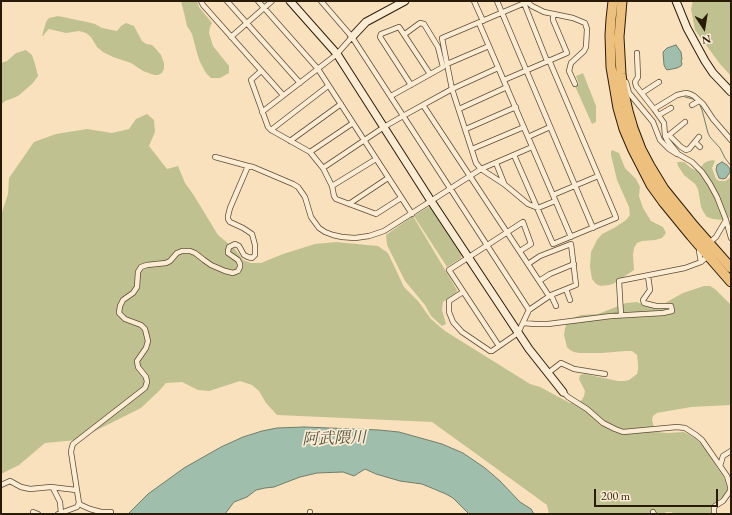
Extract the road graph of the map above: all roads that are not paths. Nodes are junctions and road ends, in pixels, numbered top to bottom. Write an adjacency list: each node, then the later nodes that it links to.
1 (201, 1): 22 (street)
2 (227, 1): 19 (street)
3 (258, 1): 15 (street)
4 (272, 1): 15 (street)
5 (290, 1): 27 (street)
6 (321, 1): 23 (street)
7 (405, 1): 23 (street)
8 (474, 1): 18 (street)
9 (496, 1): 16 (street)
10 (614, 1): 104 (highway)
11 (622, 1): 24 (highway)
12 (672, 1): 20 (street)
13 (676, 1): 20 (street)
14 (526, 2): 16 (street); 17 (street); 28 (street)
15 (264, 8): 19 (street); 31 (street)
16 (502, 13): 18 (street); 32 (street)
17 (554, 14): 28 (street); 38 (street)
18 (481, 22): 25 (street); 29 (street)
19 (246, 23): 22 (street); 37 (street)
20 (687, 28): 43 (street)
21 (404, 34): 34 (street); 34 (street); 39 (street)
22 (231, 37): 33 (street)
23 (352, 37): 27 (street); 46 (street)
24 (619, 41): 76 (street); 104 (highway)
25 (489, 46): 29 (street); 30 (street)
26 (637, 53): 44 (street)
27 (337, 54): 31 (street); 60 (street)
28 (548, 61): 32 (street); 85 (street)
29 (447, 64): 42 (street)
30 (498, 68): 35 (street); 42 (street)
31 (318, 70): 37 (street); 40 (street)
32 (526, 70): 35 (street); 62 (street)
33 (261, 71): 45 (street); 55 (street)
34 (430, 74): 39 (street)
35 (504, 80): 41 (street)
36 (659, 82): 44 (street)
37 (300, 83): 45 (street)
38 (575, 84)
39 (411, 85): 46 (street)
40 (328, 86): 48 (street); 64 (street)
41 (507, 88): 51 (street); 53 (street)
42 (452, 89): 49 (street); 53 (street)
43 (731, 92)
44 (642, 93): 54 (street)
45 (283, 96): 55 (street)
46 (391, 96): 57 (street)
47 (699, 101): 50 (street); 54 (street); 69 (street)
48 (341, 104): 59 (street); 70 (street)
49 (423, 105): 57 (street); 84 (street)
50 (692, 105)
51 (516, 107): 61 (street); 63 (street)
52 (670, 108): 56 (street)
53 (459, 109): 63 (street)
54 (654, 109): 56 (street)
55 (262, 112): 64 (street)
56 (659, 115): 65 (street)
57 (403, 116): 60 (street); 90 (street)
58 (685, 122): 65 (street)
59 (353, 123): 68 (street); 75 (street)
60 (384, 127): 68 (street); 94 (street)
61 (524, 127): 66 (street); 74 (street)
62 (550, 127): 66 (street); 88 (street)
63 (466, 129): 74 (street)
64 (271, 130): 70 (street)
65 (667, 134): 71 (street); 76 (street)
66 (528, 137): 72 (street)
67 (699, 137): 71 (street)
68 (364, 140): 79 (street); 82 (street)
69 (731, 140)
70 (290, 141): 75 (street)
71 (695, 142): 73 (street)
72 (532, 147): 77 (street); 91 (street)
73 (700, 147)
74 (472, 149): 83 (street)
75 (310, 152): 82 (street)
76 (678, 154): 98 (street)
77 (514, 155): 80 (street); 96 (street)
78 (215, 157): 81 (street)
79 (376, 159): 86 (street); 89 (street)
80 (496, 163): 83 (street); 87 (street)
81 (248, 166): 97 (street); 131 (street)
82 (323, 168): 89 (street)
83 (481, 168): 84 (street); 87 (street)
84 (470, 176): 90 (street); 100 (street)
85 (598, 176): 88 (street); 99 (street)
86 (388, 178): 92 (street); 95 (street)
87 (504, 184): 96 (street)
88 (575, 185): 91 (street); 99 (street)
89 (332, 186): 95 (street)
90 (451, 188): 94 (street); 103 (street)
91 (553, 195): 93 (street)
92 (401, 198): 95 (street); 97 (street)
93 (556, 200): 96 (street); 101 (street)
94 (431, 201): 97 (street); 106 (street)
95 (349, 204)
96 (538, 208): 101 (street)
97 (412, 214)
98 (726, 220): 102 (street); 104 (street)
99 (593, 228): 101 (street)
100 (507, 232): 103 (street); 105 (street); 105 (street)
101 (571, 237)
102 (731, 238)
103 (487, 244): 106 (street); 119 (street)
104 (706, 249): 107 (street); 107 (street); 110 (highway); 113 (highway)
105 (520, 251): 108 (street)
106 (468, 257): 115 (street); 122 (street)
107 (701, 262): 111 (street)
108 (528, 264): 109 (street); 112 (street)
109 (574, 264): 112 (street); 114 (street)
110 (731, 268)
111 (648, 276): 120 (street); 120 (street)
112 (539, 281): 116 (street)
113 (731, 282)
114 (566, 289): 116 (street); 117 (street)
115 (463, 292): 123 (street); 123 (street)
116 (550, 296): 118 (street); 119 (street)
117 (570, 300)
118 (556, 306)
119 (530, 310): 121 (street)
120 (621, 315): 121 (street)
121 (522, 323): 122 (street)
122 (518, 333): 123 (street); 124 (street)
123 (499, 346)
124 (548, 373): 125 (street); 126 (street)
125 (605, 374)
126 (563, 392): 128 (street)
127 (731, 451): 128 (street)
128 (720, 466): 137 (street)
129 (1, 485): 130 (street)
130 (53, 488): 131 (street); 135 (street)
131 (76, 490): 132 (street)
132 (79, 503): 134 (street); 135 (street)
133 (33, 512): 136 (street)
134 (111, 512)
135 (60, 513)
136 (38, 514)
137 (714, 514)

